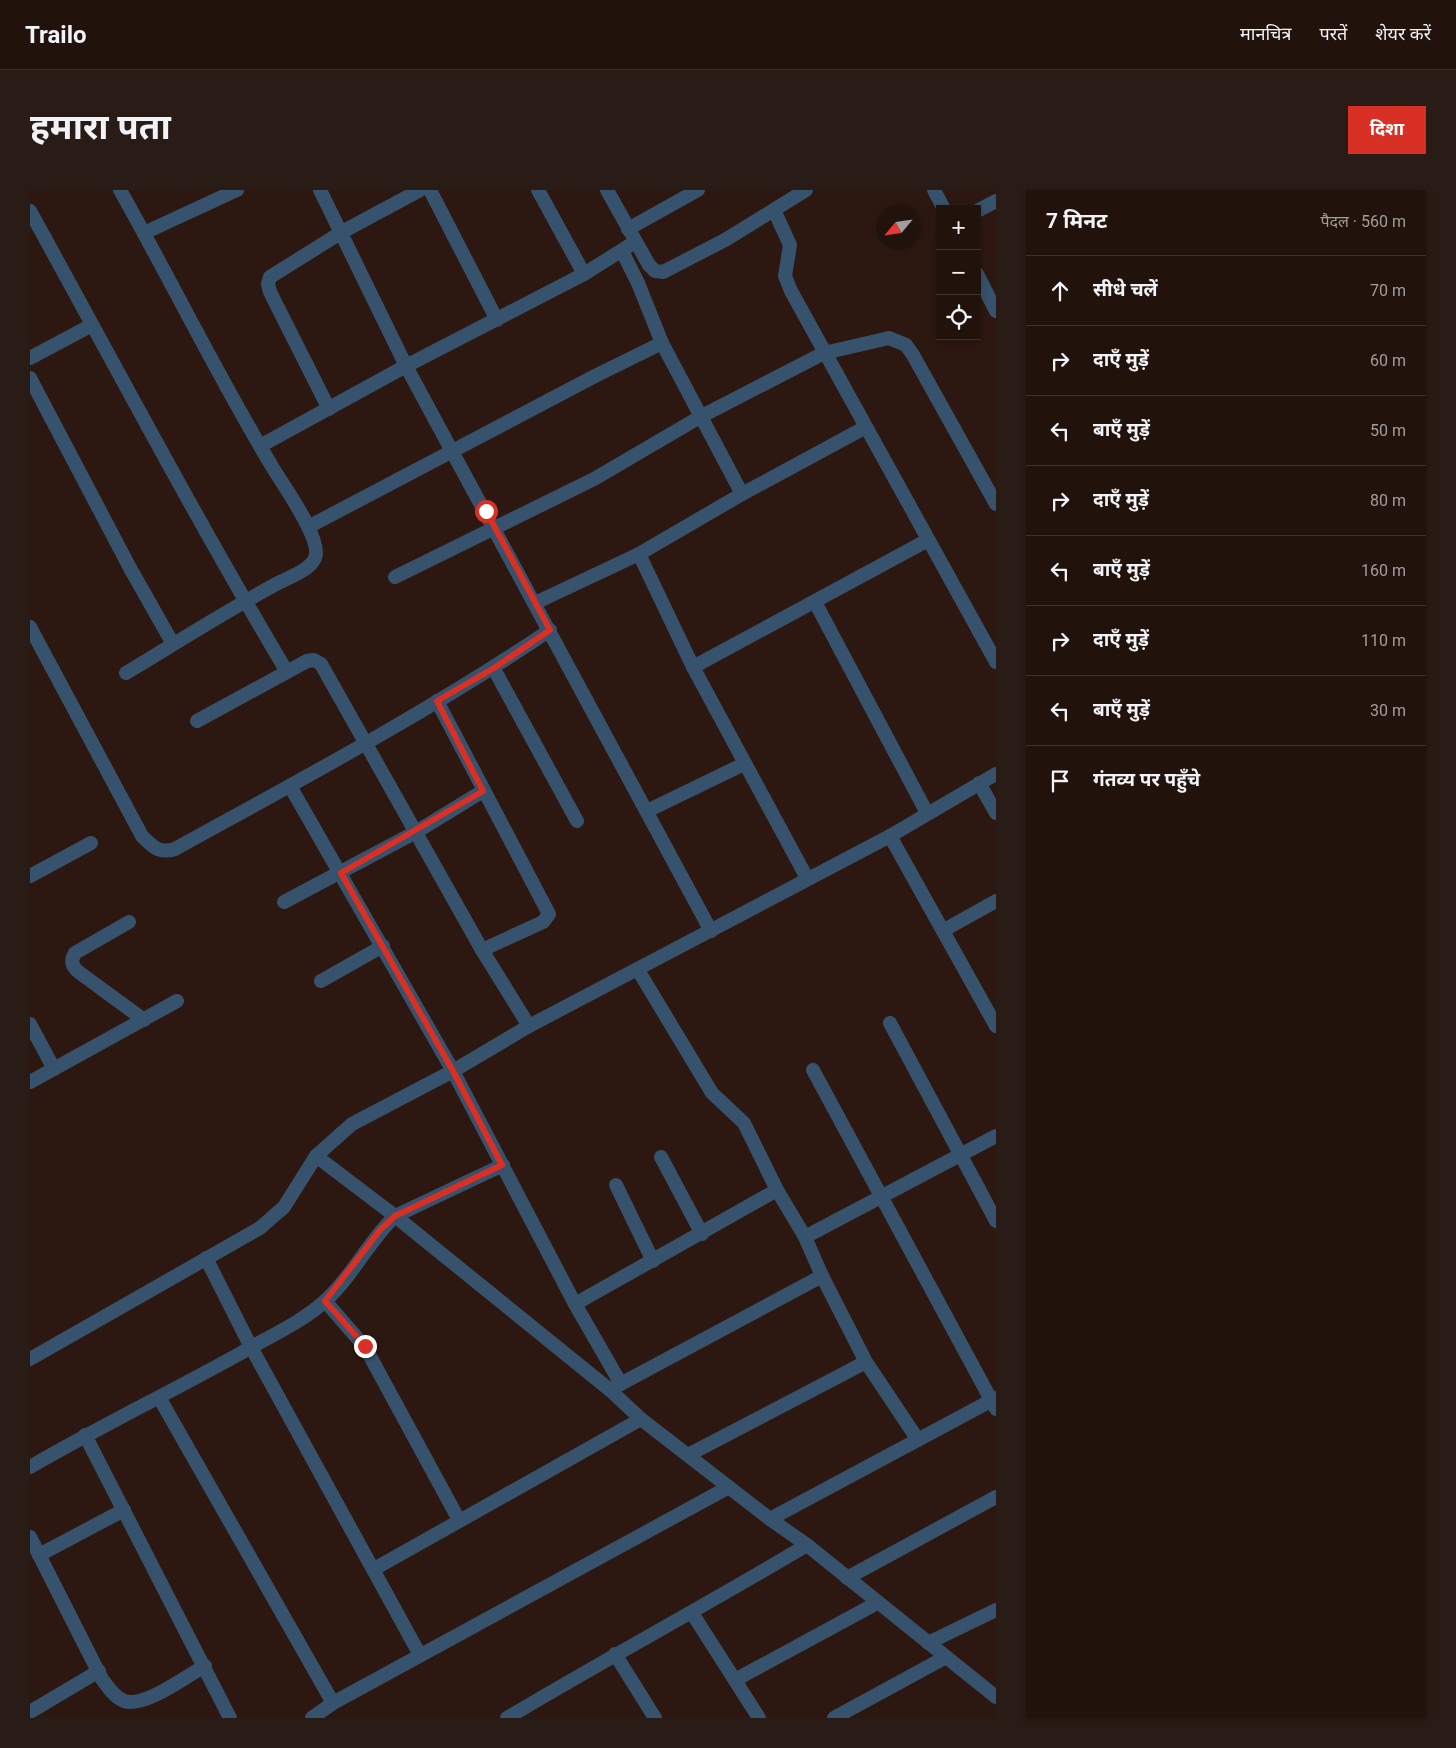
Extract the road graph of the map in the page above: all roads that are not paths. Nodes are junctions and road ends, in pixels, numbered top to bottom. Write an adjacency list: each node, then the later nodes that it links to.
1 (120, 190): 17 (street)
2 (236, 190): 17 (street)
3 (320, 190): 18 (street)
4 (420, 190): 18 (street)
5 (430, 190): 24 (street)
6 (538, 190): 21 (street)
7 (607, 190): 16 (street)
8 (698, 190): 16 (street)
9 (806, 190): 14 (street)
10 (934, 190): 12 (street)
11 (996, 201): 13 (street)
12 (942, 205)
13 (981, 209)
14 (774, 210): 19 (street); 27 (street)
15 (30, 211): 25 (street)
16 (628, 229): 19 (street)
17 (144, 232): 34 (street)
18 (342, 232): 29 (street); 31 (street)
19 (636, 242): 20 (street)
20 (622, 251): 21 (street); 26 (street)
21 (584, 274): 24 (street)
22 (981, 282): 23 (street)
23 (995, 309)
24 (497, 320): 29 (street)
25 (90, 326): 28 (street); 43 (street)
26 (662, 343): 32 (street); 35 (street)
27 (824, 353): 32 (street); 33 (street); 37 (street)
28 (30, 358)
29 (406, 366): 31 (street); 35 (street)
30 (30, 378): 48 (street)
31 (328, 409): 34 (street)
32 (700, 417): 36 (street); 39 (street)
33 (866, 427): 36 (street); 40 (street)
34 (260, 446): 38 (street)
35 (452, 452): 38 (street); 39 (street)
36 (742, 494): 41 (street)
37 (996, 504)
38 (308, 527): 43 (street)
39 (494, 527): 42 (street); 45 (street)
40 (928, 540): 44 (street); 49 (street)
41 (639, 554): 45 (street); 50 (street)
42 (395, 577)
43 (245, 601): 48 (street); 52 (street)
44 (815, 602): 50 (street); 63 (street)
45 (535, 603): 47 (street)
46 (30, 627): 60 (street)
47 (550, 630): 51 (street); 62 (street)
48 (173, 644): 53 (street)
49 (996, 662)
50 (693, 667): 57 (street)
51 (494, 668): 54 (street); 65 (street)
52 (287, 672): 55 (street); 56 (street)
53 (126, 673)
54 (437, 701): 56 (street); 61 (street)
55 (197, 721)
56 (365, 745): 60 (street); 66 (street)
57 (744, 764): 62 (street); 71 (street)
58 (996, 774): 59 (street)
59 (979, 783): 63 (street); 64 (street)
60 (290, 786): 69 (street)
61 (483, 791): 66 (street); 78 (street)
62 (647, 811): 76 (street)
63 (927, 813): 67 (street)
64 (996, 813)
65 (577, 822)
66 (416, 832): 69 (street); 78 (street)
67 (890, 836): 71 (street); 75 (street)
68 (91, 843): 70 (street)
69 (341, 873): 72 (street); 77 (street)
70 (30, 876)
71 (808, 878): 76 (street)
72 (284, 902)
73 (996, 902): 75 (street)
74 (130, 922): 82 (street)
75 (944, 930): 86 (street)
76 (711, 931): 79 (street)
77 (384, 946): 80 (street); 89 (street)
78 (482, 950): 85 (street)
79 (638, 970): 85 (street); 97 (street)
80 (321, 981)
81 (177, 1001): 82 (street)
82 (144, 1020): 87 (street)
83 (890, 1023): 92 (street)
84 (30, 1024): 87 (street)
85 (529, 1026): 89 (street)
86 (996, 1026)
87 (54, 1069): 90 (street)
88 (813, 1070): 98 (street)
89 (453, 1071): 93 (street); 95 (street)
90 (30, 1082)
91 (996, 1136): 92 (street)
92 (959, 1155): 98 (street); 100 (street)
93 (316, 1156): 99 (street); 103 (street)
94 (661, 1157): 101 (street)
95 (502, 1165): 99 (street); 107 (street)
96 (616, 1185): 104 (street)
97 (777, 1190): 101 (street); 102 (street)
98 (882, 1196): 102 (street); 113 (street)
99 (395, 1216): 106 (street); 111 (street)
100 (996, 1221)
101 (702, 1234): 104 (street)
102 (805, 1236): 105 (street)
103 (206, 1258): 108 (street); 109 (street)
104 (653, 1261): 107 (street)
105 (822, 1276): 110 (street); 111 (street)
106 (325, 1301): 108 (street); 123 (street)
107 (575, 1304): 111 (street)
108 (251, 1347): 112 (street); 127 (street)
109 (31, 1356)
110 (866, 1362): 116 (street); 117 (street)
111 (616, 1387): 114 (street)
112 (160, 1399): 115 (street); 140 (street)
113 (995, 1402): 116 (street)
114 (641, 1420): 117 (street); 123 (street)
115 (85, 1435): 118 (street); 121 (street)
116 (918, 1440): 122 (street)
117 (688, 1455): 119 (street)
118 (30, 1467)
119 (729, 1486): 122 (street); 134 (street)
120 (996, 1496): 128 (street)
121 (124, 1510): 126 (street); 136 (street)
122 (770, 1519): 125 (street)
123 (459, 1520): 127 (street)
124 (30, 1537): 126 (street)
125 (807, 1544): 128 (street); 131 (street)
126 (39, 1555): 137 (street)
127 (374, 1569): 134 (street)
128 (847, 1578): 129 (street)
129 (877, 1603): 132 (street); 138 (street)
130 (996, 1610): 132 (street)
131 (692, 1613): 133 (street); 138 (street)
132 (928, 1643): 135 (street)
133 (615, 1654): 144 (street); 145 (street)
134 (420, 1655): 140 (street)
135 (946, 1657): 139 (street); 147 (street)
136 (205, 1666): 137 (street); 142 (street)
137 (99, 1671): 141 (street)
138 (735, 1680): 146 (street)
139 (996, 1698)
140 (333, 1703): 143 (street)
141 (30, 1712)
142 (230, 1718)
143 (312, 1718)
144 (507, 1718)
145 (654, 1718)
146 (759, 1718)
147 (834, 1718)

